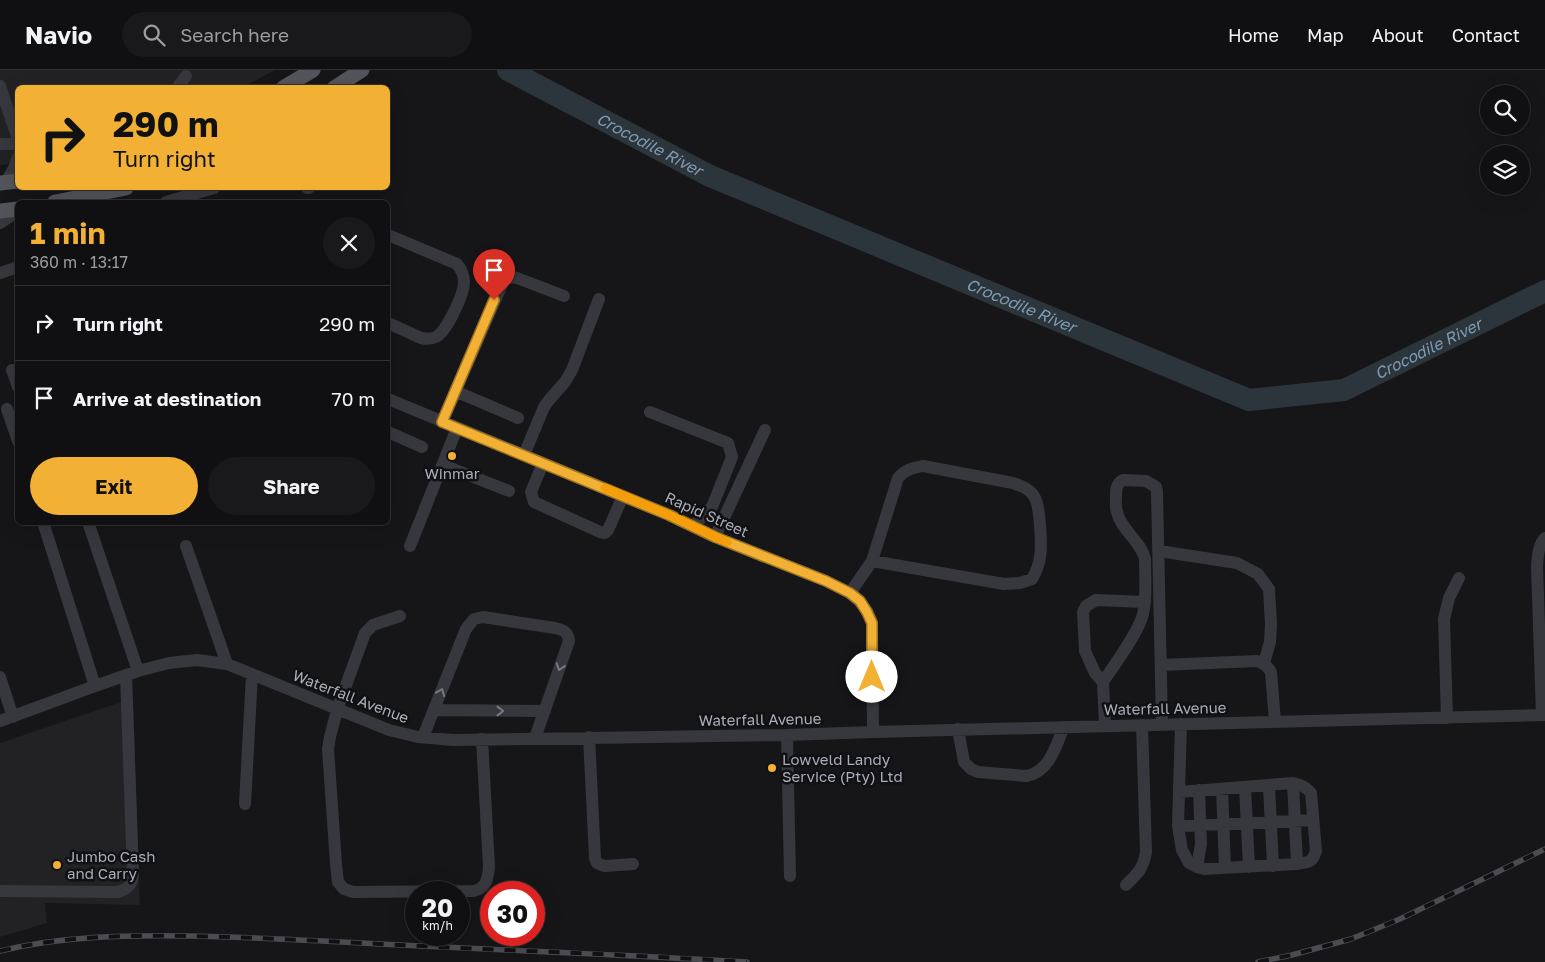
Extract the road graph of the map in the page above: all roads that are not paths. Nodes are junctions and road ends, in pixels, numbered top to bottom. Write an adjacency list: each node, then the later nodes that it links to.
1 (313, 70): 5 (main road)
2 (362, 70): 6 (main road)
3 (186, 76): 4 (street)
4 (179, 85)
5 (288, 85)
6 (339, 85)
7 (0, 86): 8 (street)
8 (15, 130)
9 (0, 144): 10 (street)
10 (15, 144)
11 (15, 165): 12 (street)
12 (8, 182)
13 (116, 190): 15 (main road)
14 (207, 190): 16 (street)
15 (65, 200)
16 (173, 200)
17 (15, 210): 18 (main road)
18 (0, 211)
19 (15, 212): 20 (street)
20 (0, 223)
21 (390, 236): 26 (street)
22 (15, 268): 23 (street)
23 (0, 273)
24 (564, 296): 27 (street)
25 (598, 299): 38 (street)
26 (390, 324)
27 (455, 391): 31 (street); 32 (street)
28 (390, 400): 32 (street, Rapid Street)
29 (8, 408): 35 (street)
30 (650, 412): 45 (street)
31 (518, 418)
32 (442, 422): 33 (street, Rapid Street)
33 (458, 428): 38 (street, Rapid Street); 40 (street)
34 (765, 430): 46 (street)
35 (15, 431)
36 (390, 433): 37 (street)
37 (422, 447)
38 (524, 455): 39 (street, Rapid Street)
39 (543, 463): 42 (street, Rapid Street); 42 (street)
40 (443, 465): 41 (street); 49 (street)
41 (508, 492)
42 (623, 496): 45 (street, Rapid Street)
43 (44, 525): 63 (street)
44 (89, 525): 59 (street)
45 (693, 526): 46 (street, Rapid Street)
46 (715, 537): 53 (street, Rapid Street)
47 (1545, 538): 67 (street)
48 (186, 546): 57 (street)
49 (410, 546)
50 (1159, 551): 54 (street); 56 (street); 58 (street)
51 (872, 561): 51 (street); 53 (street)
52 (1459, 578): 69 (street)
53 (850, 593): 78 (street, Rapid Street)
54 (1145, 602): 62 (street); 62 (street)
55 (400, 616): 64 (street)
56 (1264, 663): 58 (street); 71 (street)
57 (228, 664): 59 (street, Waterfall Avenue); 60 (street, Waterfall Avenue)
58 (1162, 665): 72 (street)
59 (132, 673): 63 (street, Waterfall Avenue); 106 (street)
60 (252, 674): 64 (street, Waterfall Avenue); 90 (street)
61 (0, 677): 68 (street)
62 (1103, 682): 75 (street)
63 (95, 686): 68 (street, Waterfall Avenue)
64 (337, 710): 81 (street, Waterfall Avenue); 83 (street)
65 (434, 710): 66 (street, one-way to 66); 66 (street, one-way to 66); 81 (street)
66 (545, 711): 82 (street)
67 (1543, 715): 69 (street, Waterfall Avenue)
68 (12, 717): 70 (street, Waterfall Avenue)
69 (1447, 718): 71 (street, Waterfall Avenue)
70 (0, 722)
71 (1274, 722): 73 (street, Waterfall Avenue)
72 (1162, 724): 73 (street, Waterfall Avenue); 74 (street, Waterfall Avenue)
73 (1181, 724): 89 (street)
74 (1142, 725): 75 (street, Waterfall Avenue); 105 (street)
75 (1105, 726): 76 (street, Waterfall Avenue)
76 (1064, 727): 77 (street, Waterfall Avenue); 77 (street)
77 (958, 730): 78 (street, Waterfall Avenue)
78 (872, 732): 79 (street, Waterfall Avenue)
79 (787, 735): 80 (street, Waterfall Avenue); 104 (street)
80 (589, 737): 82 (street, Waterfall Avenue); 98 (street)
81 (423, 738): 83 (street, Waterfall Avenue)
82 (535, 738): 83 (street, Waterfall Avenue)
83 (482, 739)
84 (1293, 783): 85 (street); 91 (street); 92 (street)
85 (1269, 786): 86 (street); 93 (street)
86 (1245, 787): 87 (street); 94 (street)
87 (1222, 789): 88 (street); 95 (street)
88 (1198, 790): 89 (street); 96 (street)
89 (1179, 792): 97 (street)
90 (245, 804)
91 (1313, 820): 92 (street); 99 (street)
92 (1295, 821): 93 (street); 99 (street)
93 (1270, 822): 94 (street); 100 (street)
94 (1247, 823): 95 (street); 102 (street)
95 (1223, 824): 96 (street); 103 (street)
96 (1200, 825): 97 (street); 101 (street)
97 (1178, 826): 101 (street)
98 (633, 864)
99 (1297, 864): 100 (street)
100 (1273, 866): 102 (street)
101 (1197, 867): 103 (street)
102 (1249, 867): 103 (street)
103 (1225, 868)
104 (790, 876)
105 (1126, 885)
106 (0, 891)

